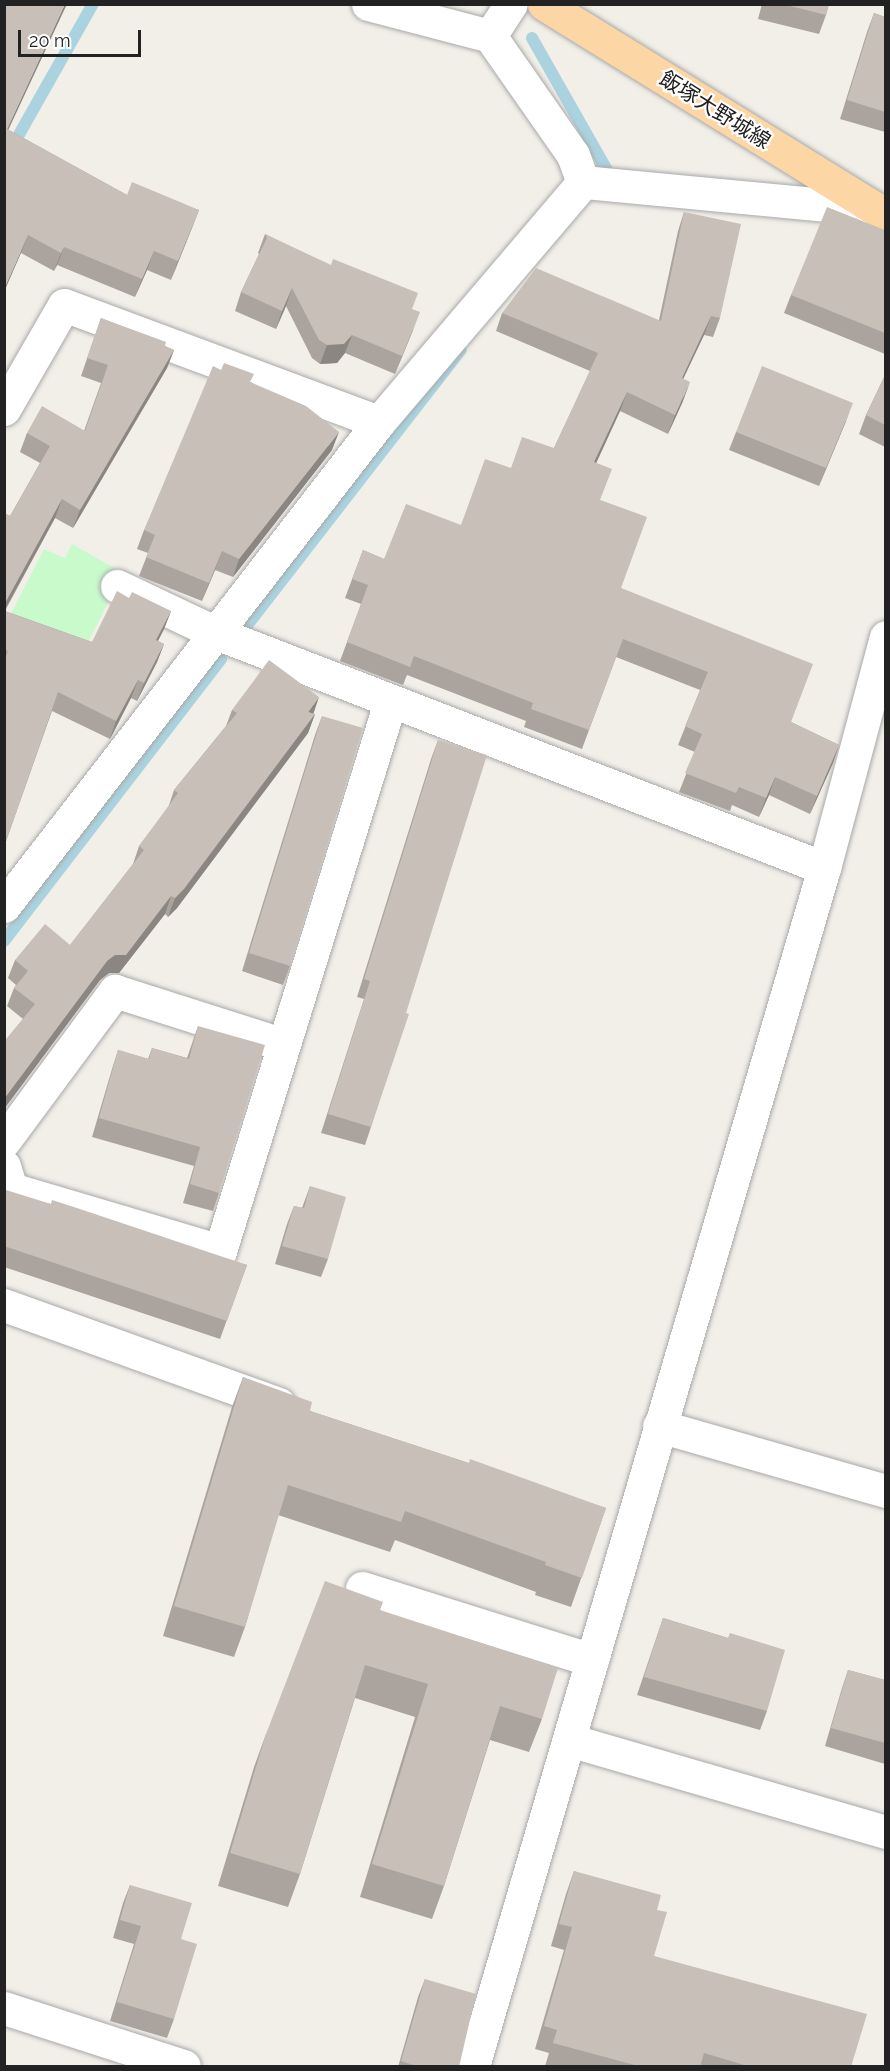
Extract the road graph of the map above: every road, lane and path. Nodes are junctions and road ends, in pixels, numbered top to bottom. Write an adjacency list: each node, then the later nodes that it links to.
1 (368, 4): 4 (street)
2 (511, 4): 4 (street)
3 (544, 4): 6 (main road, 飯塚大野城線)
4 (489, 36): 5 (street)
5 (583, 182): 6 (street); 8 (street)
6 (881, 213)
7 (4, 409): 8 (street)
8 (379, 422): 10 (street)
9 (117, 586): 10 (street)
10 (216, 633): 12 (street); 14 (street)
11 (885, 636): 13 (street)
12 (390, 702): 13 (street); 17 (street)
13 (824, 868): 20 (street)
14 (4, 906)
15 (284, 1045): 16 (street)
16 (4, 1141)
17 (4, 1166)
18 (4, 1305): 19 (street)
19 (305, 1413)
20 (659, 1426): 21 (street); 23 (street)
21 (885, 1491)
22 (362, 1588): 23 (street)
23 (592, 1660): 24 (street)
24 (569, 1740): 25 (street); 28 (street)
25 (885, 1832)
26 (4, 2008): 27 (street)
27 (184, 2067)
28 (473, 2067)

